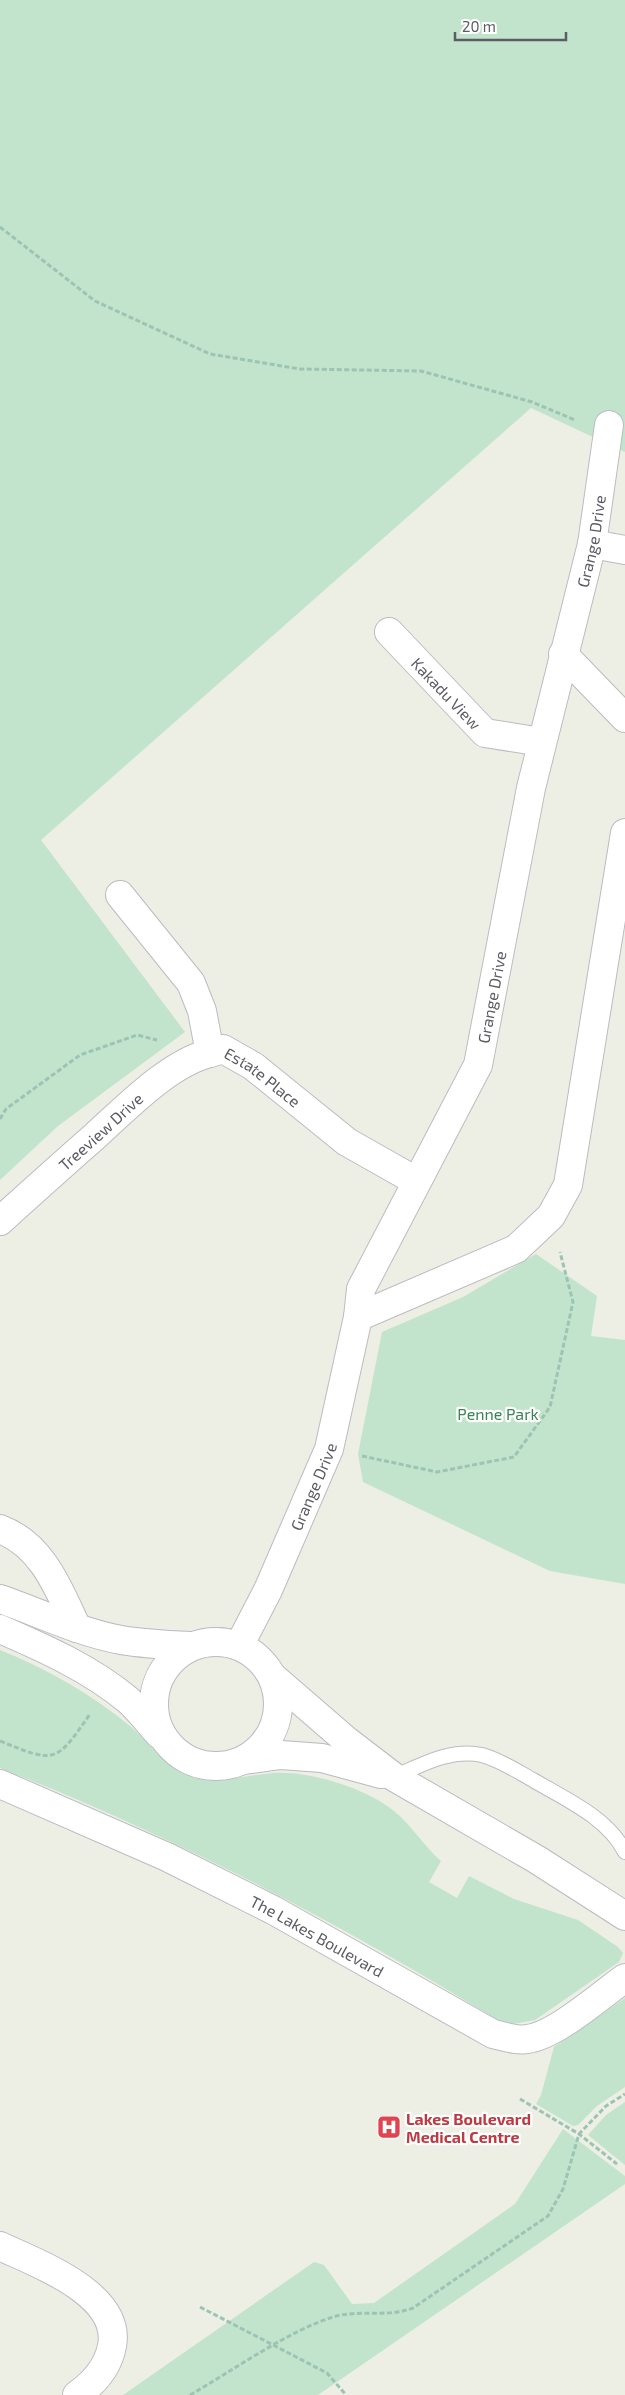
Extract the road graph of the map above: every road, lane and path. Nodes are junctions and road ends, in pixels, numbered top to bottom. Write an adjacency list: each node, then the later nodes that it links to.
1 (0, 227): 2 (path)
2 (609, 425): 3 (street, Grange Drive)
3 (592, 544): 4 (street); 6 (street, Grange Drive)
4 (625, 550)
5 (389, 632): 8 (street, Kakadu View)
6 (563, 654): 7 (street); 8 (street, Grange Drive)
7 (625, 718)
8 (542, 742): 13 (street, Grange Drive)
9 (625, 833): 14 (street)
10 (120, 895): 11 (street, Estate Place)
11 (210, 1053): 12 (path); 13 (street, Estate Place); 15 (street, Treeview Drive)
12 (0, 1119)
13 (416, 1182): 16 (street, Grange Drive)
14 (552, 1216): 16 (street); 17 (path)
15 (0, 1221)
16 (358, 1316): 17 (street, Grange Drive)
17 (329, 1449): 23 (street, Grange Drive)
18 (0, 1529): 20 (street)
19 (0, 1599): 20 (street)
20 (77, 1628): 22 (street)
21 (0, 1629): 25 (street)
22 (191, 1646): 23 (street); 26 (street)
23 (238, 1646): 24 (street)
24 (273, 1677): 28 (street); 29 (street)
25 (106, 1685): 26 (street); 27 (path)
26 (162, 1737): 28 (street)
27 (0, 1741)
28 (244, 1760): 29 (street)
29 (394, 1777): 31 (lane); 32 (street)
30 (0, 1784): 33 (street, The Lakes Boulevard)
31 (625, 1852)
32 (625, 1916)
33 (625, 1978)
34 (625, 2094): 36 (path)
35 (520, 2099): 36 (path)
36 (579, 2134): 37 (path); 40 (path)
37 (617, 2164)
38 (0, 2246): 41 (street)
39 (200, 2307): 40 (path)
40 (276, 2345): 42 (path); 43 (path)
41 (77, 2395)
42 (190, 2395)
43 (346, 2395)

